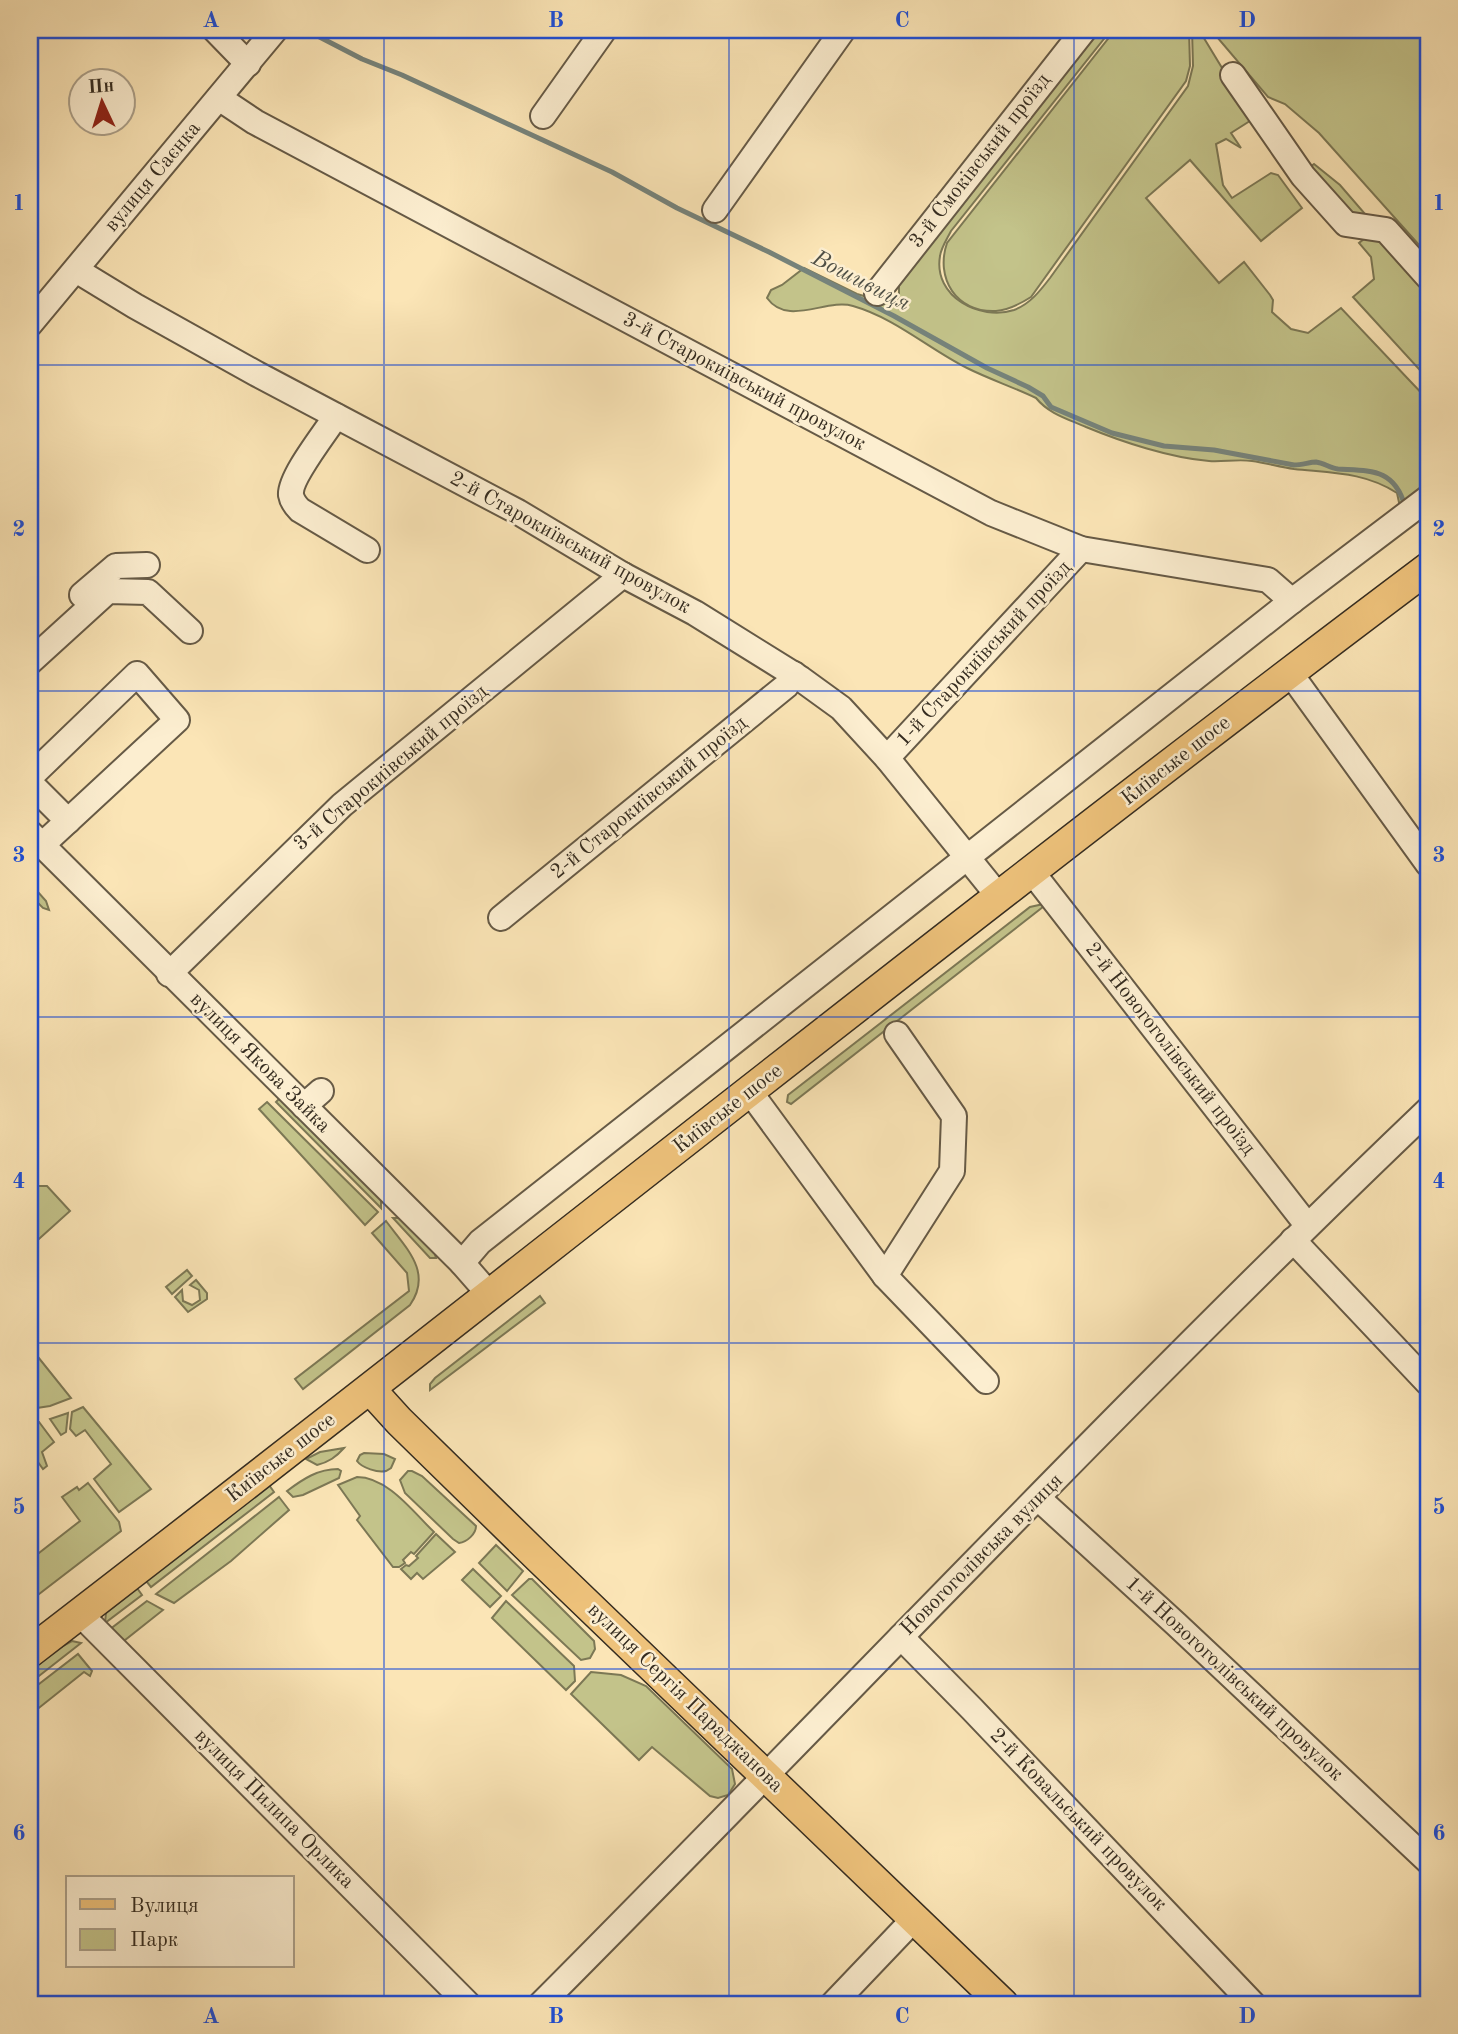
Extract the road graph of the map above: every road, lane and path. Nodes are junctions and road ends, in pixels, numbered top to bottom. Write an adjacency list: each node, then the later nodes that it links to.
1 (215, 30): 6 (street)
2 (275, 30): 6 (street, вулиця Саєнка)
3 (604, 30): 9 (street)
4 (843, 30): 10 (street)
5 (1084, 30): 13 (street, 3-й Смоківський проїзд)
6 (248, 64): 8 (street, вулиця Саєнка)
7 (1233, 75): 12 (street)
8 (219, 98): 11 (street, вулиця Саєнка); 17 (street, 3-й Старокиївський провулок)
9 (543, 116)
10 (715, 210)
11 (76, 270): 14 (street, вулиця Саєнка); 15 (street, 2-й Старокиївський провулок)
12 (1428, 277)
13 (877, 293)
14 (30, 324)
15 (336, 416): 18 (street); 21 (street, 2-й Старокиївський провулок)
16 (1428, 498): 22 (street)
17 (1081, 549): 22 (street, 3-й Старокиївський провулок); 28 (street, 1-й Старокиївський проїзд)
18 (366, 550)
19 (147, 565): 24 (street)
20 (1428, 568): 26 (main road, Київське шосе)
21 (623, 575): 27 (street, 2-й Старокиївський провулок); 38 (street, 3-й Старокиївський проїзд)
22 (1292, 601): 33 (street)
23 (190, 631): 25 (street)
24 (30, 643)
25 (30, 662)
26 (1290, 673): 34 (street); 35 (main road, Київське шосе)
27 (794, 674): 28 (street, 2-й Старокиївський провулок); 37 (street, 2-й Старокиївський проїзд)
28 (887, 758): 33 (street, 2-й Старокиївський провулок)
29 (30, 777): 31 (street)
30 (30, 783): 31 (street)
31 (68, 821): 32 (street)
32 (36, 839): 38 (street, вулиця Якова Зайка)
33 (966, 858): 36 (street, 2-й Старокиївський провулок); 43 (street)
34 (1428, 864)
35 (1032, 872): 36 (main road, Київське шосе); 42 (street, 2-й Новогоголівський проїзд)
36 (1000, 898): 40 (main road, Київське шосе)
37 (501, 918)
38 (169, 974): 43 (street, вулиця Якова Зайка)
39 (897, 1034): 44 (street)
40 (750, 1092): 44 (street); 45 (main road, Київське шосе)
41 (1428, 1110): 42 (street, Новогоголівська вулиця)
42 (1300, 1233): 47 (street, 2-й Новогоголівський проїзд); 49 (street, Новогоголівська вулиця)
43 (462, 1263): 45 (street, вулиця Якова Зайка)
44 (885, 1276): 46 (street)
45 (490, 1295): 48 (main road, Київське шосе)
46 (986, 1381)
47 (1428, 1383)
48 (370, 1389): 50 (main road, Київське шосе); 53 (main road, вулиця Сергія Параджанова)
49 (1038, 1498): 51 (street, Новогоголівська вулиця); 54 (street, 1-й Новогоголівський провулок)
50 (80, 1614): 52 (main road, Київське шосе); 56 (street, вулиця Пилипа Орлика)
51 (901, 1637): 53 (street, Новогоголівська вулиця); 60 (street, 2-й Ковальський провулок)
52 (30, 1652)
53 (766, 1776): 55 (main road, вулиця Сергія Параджанова); 57 (street, Новогоголівська вулиця)
54 (1428, 1861)
55 (914, 1919): 58 (street); 59 (main road, вулиця Сергія Параджанова)
56 (468, 2004)
57 (541, 2004)
58 (834, 2004)
59 (1003, 2004)
60 (1253, 2004)

